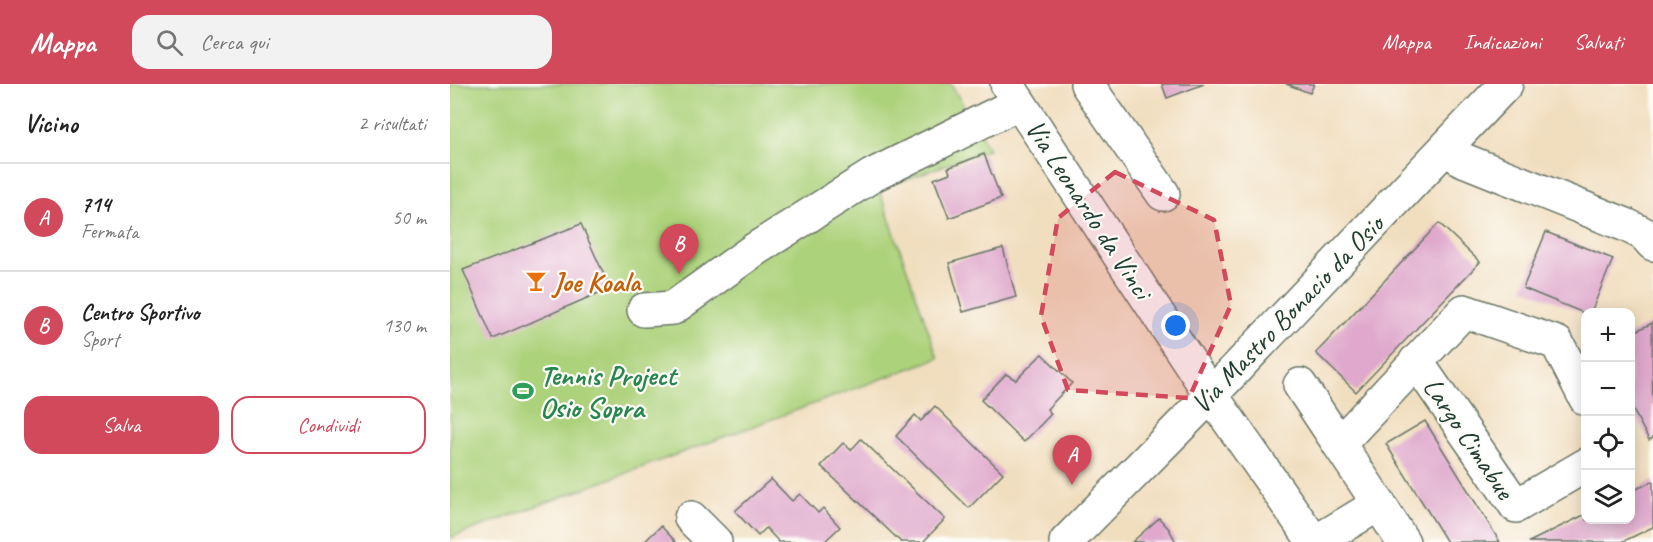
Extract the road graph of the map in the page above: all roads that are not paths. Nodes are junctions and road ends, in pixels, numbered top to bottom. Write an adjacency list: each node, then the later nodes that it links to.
1 (1087, 84): 5 (street)
2 (1506, 84): 4 (street, Via Mastro Bonacio da Osio)
3 (1015, 90): 7 (street); 11 (street, Via Leonardo da Vinci)
4 (1447, 147): 6 (street); 11 (street, Via Mastro Bonacio da Osio)
5 (1163, 194)
6 (1653, 244)
7 (644, 310)
8 (1416, 361): 10 (street, Largo Cimabue); 12 (street, Largo Cimabue); 13 (street, Largo Cimabue)
9 (1300, 385): 12 (street)
10 (1581, 389)
11 (1211, 395): 17 (street, Via Mastro Bonacio da Osio); 18 (street, Via Leonardo da Vinci)
12 (1339, 444): 14 (street)
13 (1581, 468)
14 (1378, 504): 18 (street); 19 (street)
15 (691, 518): 16 (street)
16 (715, 542)
17 (1066, 542)
18 (1315, 542)
19 (1403, 542)

